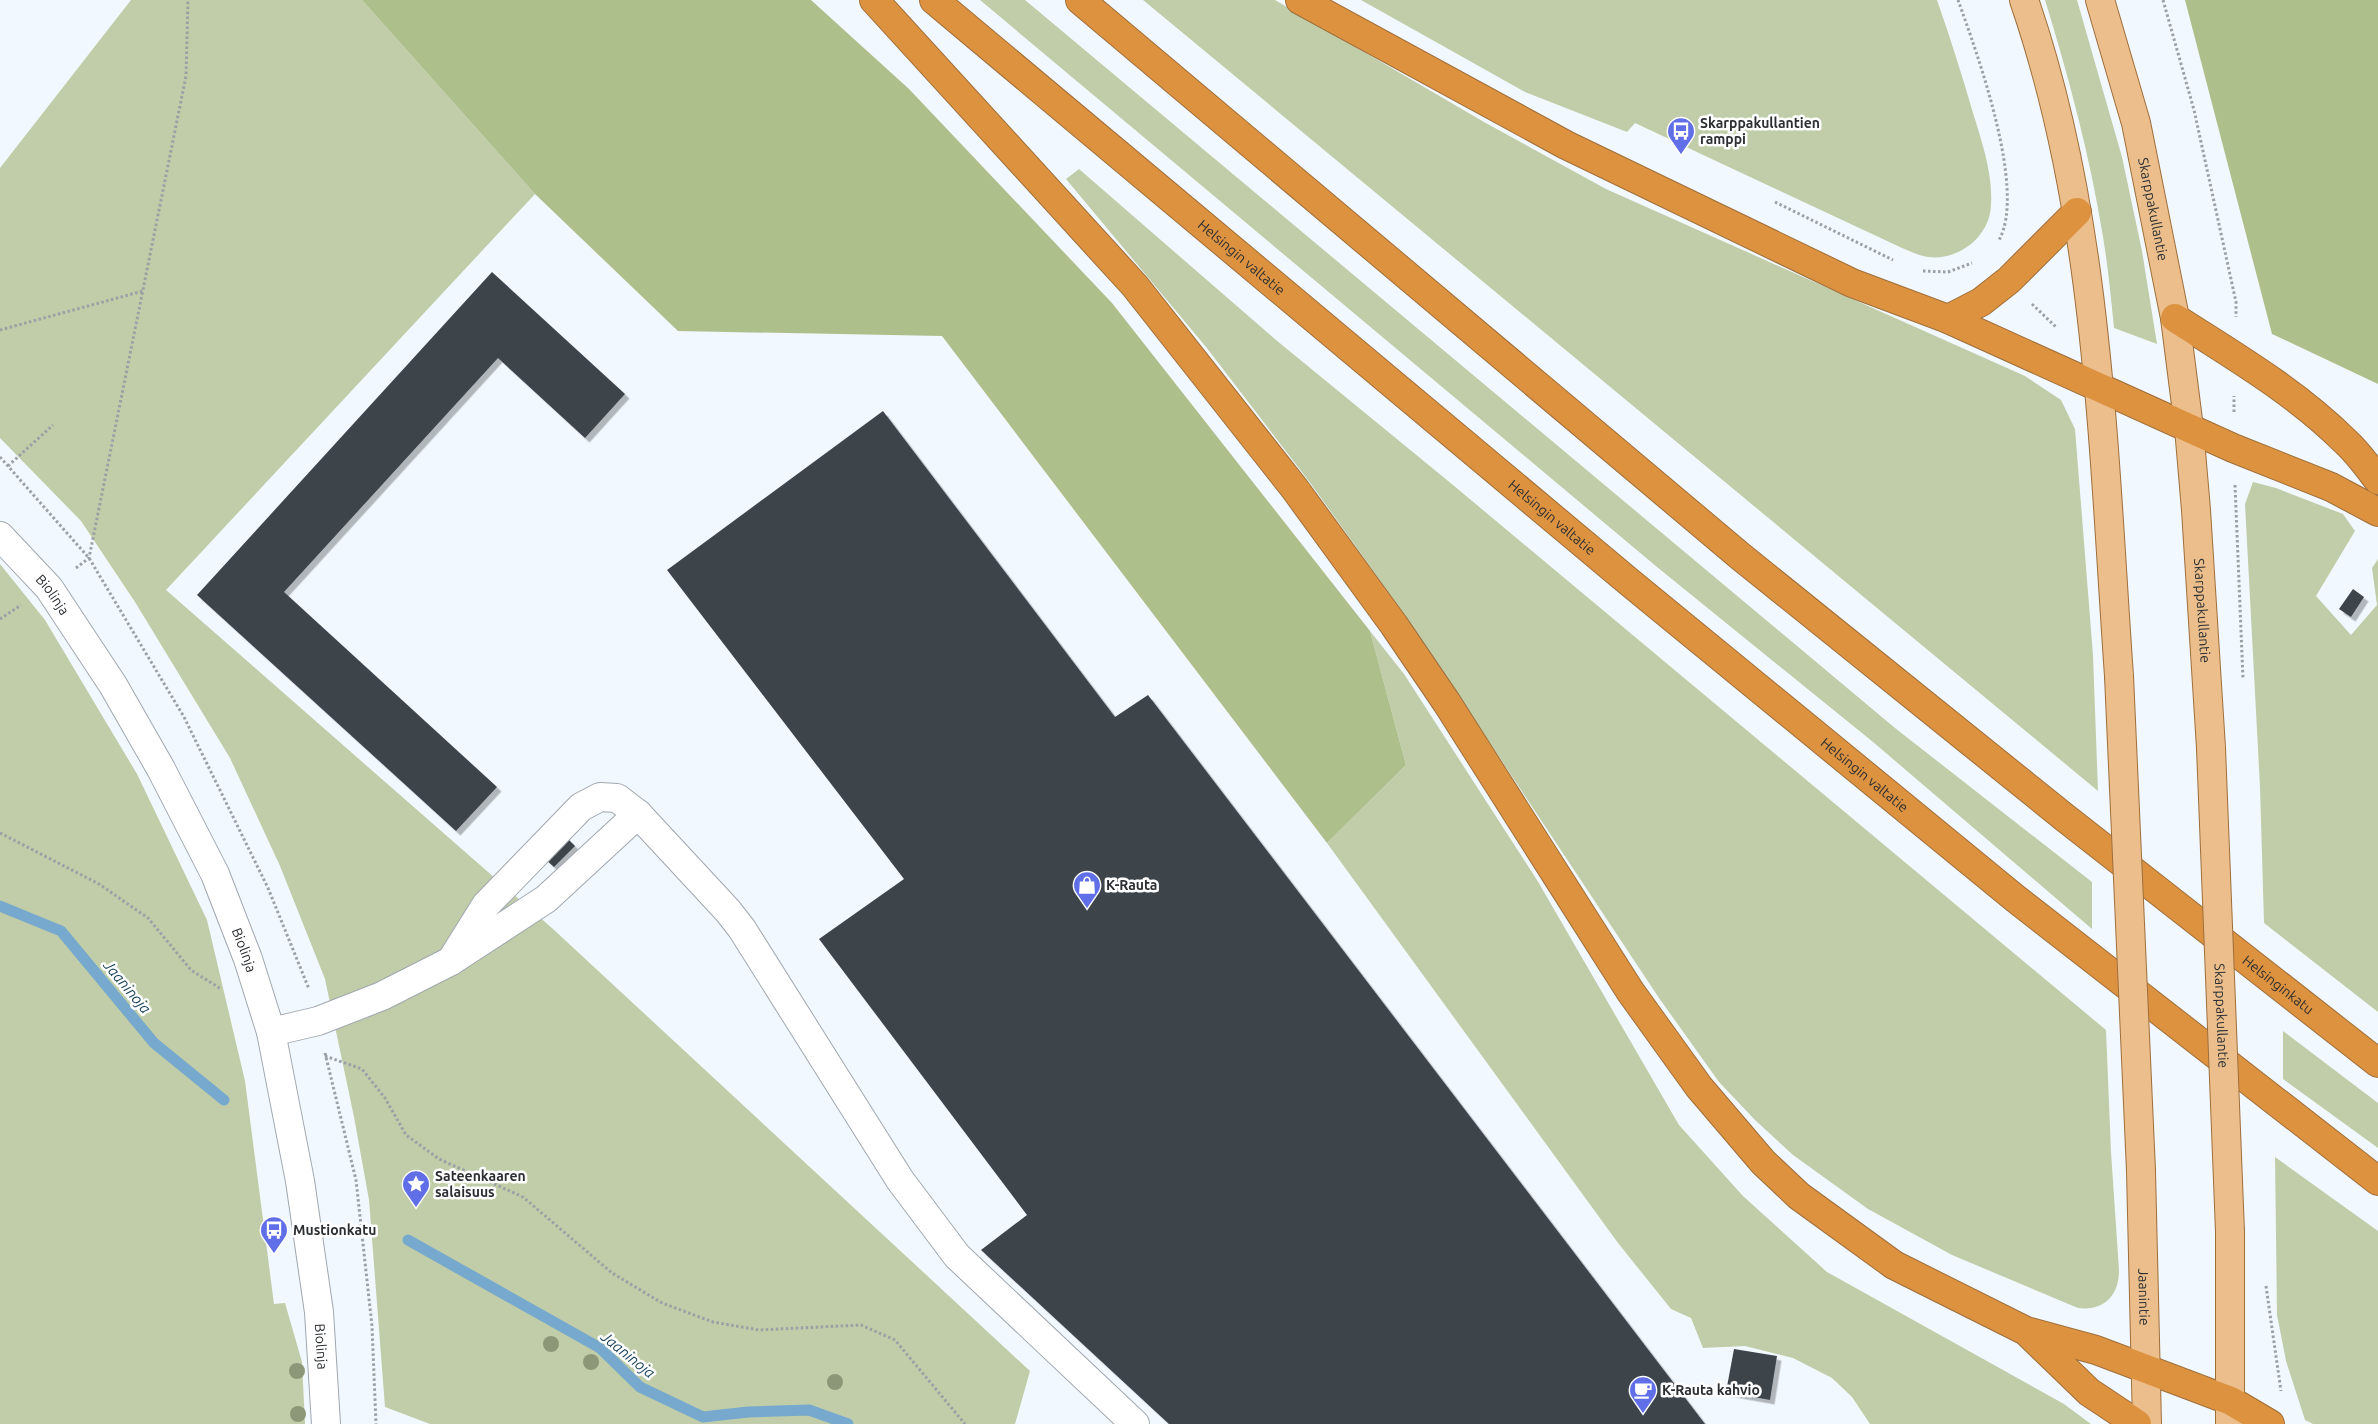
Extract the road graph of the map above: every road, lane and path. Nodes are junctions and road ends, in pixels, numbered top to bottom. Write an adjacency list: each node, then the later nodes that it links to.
1 (188, 0): 15 (path)
2 (874, 0): 41 (highway)
3 (934, 0): 39 (highway, Helsingin valtatie)
4 (1080, 0): 38 (highway, Helsinginkatu)
5 (1300, 0): 17 (highway)
6 (1958, 0): 11 (path)
7 (2024, 0): 10 (main road)
8 (2100, 0): 16 (main road, Skarppakullantie)
9 (1775, 202): 13 (path)
10 (2077, 212): 17 (highway); 19 (main road)
11 (1996, 244)
12 (1978, 259): 14 (path)
13 (1894, 260)
14 (1917, 269)
15 (143, 292): 18 (path); 27 (path)
16 (2175, 318): 21 (main road, Skarppakullantie); 24 (highway)
17 (1948, 319): 19 (highway)
18 (1, 331)
19 (2098, 386): 21 (highway); 42 (main road, Jaanintie, bridge)
20 (53, 425): 23 (path)
21 (2189, 428): 25 (highway); 44 (main road, Skarppakullantie, bridge)
22 (0, 457): 23 (path)
23 (8, 466): 27 (path)
24 (2378, 480)
25 (2378, 512)
26 (0, 536): 28 (street, Biolinja)
27 (89, 558): 28 (path); 33 (path)
28 (49, 588): 29 (path); 35 (street, Biolinja)
29 (0, 619)
30 (638, 814): 32 (street); 32 (street); 48 (street)
31 (0, 833): 34 (path)
32 (451, 961): 35 (street)
33 (307, 980)
34 (224, 998)
35 (272, 1032): 45 (street, Biolinja)
36 (324, 1046): 37 (path)
37 (325, 1056): 46 (path); 47 (path)
38 (2378, 1063)
39 (2378, 1181)
40 (2265, 1282): 43 (path)
41 (2026, 1331): 42 (highway); 49 (highway)
42 (2147, 1370): 44 (highway); 50 (main road, Jaanintie)
43 (2282, 1398)
44 (2230, 1412): 51 (highway)
45 (326, 1424)
46 (376, 1424)
47 (965, 1424)
48 (1135, 1424)
49 (2137, 1424)
50 (2147, 1424)
51 (2270, 1424)

